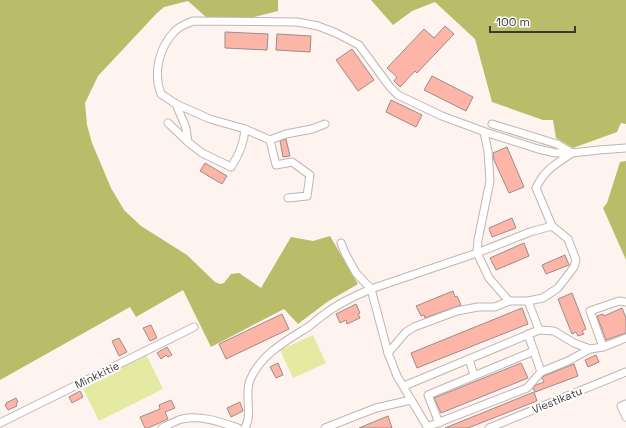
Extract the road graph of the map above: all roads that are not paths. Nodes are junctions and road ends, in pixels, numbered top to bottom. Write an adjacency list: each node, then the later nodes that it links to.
1 (176, 104): 5 (street); 6 (street); 8 (street)
2 (168, 123): 8 (street)
3 (325, 124): 7 (street)
4 (492, 124): 11 (street)
5 (245, 129): 7 (street); 8 (street)
6 (482, 130): 10 (street); 16 (street)
7 (270, 140): 13 (street)
8 (188, 142)
9 (626, 148): 11 (street)
10 (547, 151): 11 (street); 12 (street)
11 (572, 153): 12 (street)
12 (550, 167): 14 (street)
13 (288, 198)
14 (552, 226): 16 (street); 19 (street)
15 (341, 242): 17 (street)
16 (477, 253): 17 (street); 18 (street)
17 (371, 289): 28 (street); 41 (street)
18 (509, 301): 19 (street); 28 (street)
19 (528, 301): 22 (street)
20 (626, 302): 25 (street)
21 (194, 327): 38 (street, Minkkitie)
22 (539, 330): 23 (street); 26 (street)
23 (528, 334): 27 (street); 29 (street)
24 (626, 338): 25 (street)
25 (603, 347): 26 (street)
26 (590, 349): 30 (street)
27 (534, 351): 30 (street); 32 (street)
28 (388, 353): 33 (street)
29 (469, 359): 32 (street); 33 (street)
30 (541, 372): 37 (street)
31 (626, 372): 44 (street, Viestikatu)
32 (474, 375): 37 (street)
33 (404, 386): 34 (street)
34 (411, 400): 42 (street); 43 (street)
35 (626, 404): 36 (street)
36 (626, 417)
37 (439, 422): 43 (street)
38 (0, 423)
39 (164, 428): 40 (street)
40 (238, 428)
41 (245, 428)
42 (324, 428)
43 (427, 428)
44 (489, 428)

